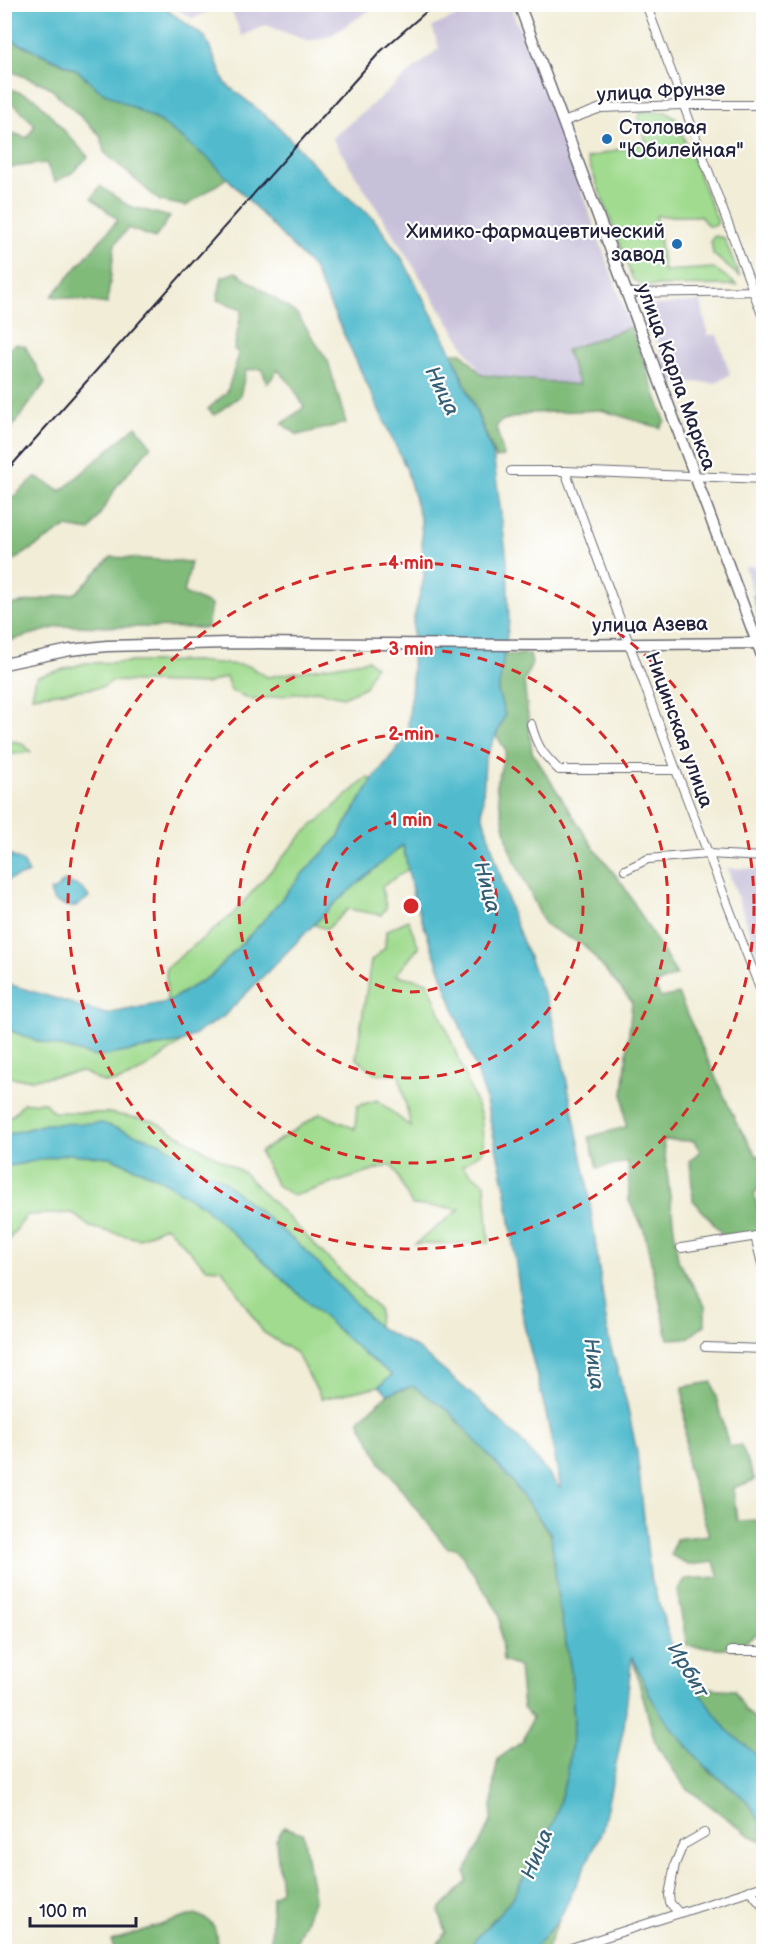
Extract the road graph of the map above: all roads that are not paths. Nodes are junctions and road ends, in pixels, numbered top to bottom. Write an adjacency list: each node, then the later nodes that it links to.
1 (519, 4): 5 (street, улица Карла Маркса)
2 (646, 4): 3 (street)
3 (682, 105): 4 (street, улица Фрунзе); 5 (street, улица Фрунзе); 6 (street)
4 (764, 105)
5 (563, 122): 8 (street, улица Карла Маркса)
6 (752, 291): 7 (street); 8 (street); 9 (street)
7 (764, 291)
8 (626, 293): 12 (street, улица Карла Маркса)
9 (764, 320)
10 (511, 471): 11 (street)
11 (565, 471): 12 (street); 14 (street, Ницинская улица)
12 (694, 477): 13 (street); 15 (street, улица Карла Маркса)
13 (764, 479)
14 (629, 643): 15 (street, улица Азева); 17 (street, улица Азева); 19 (street, Ницинская улица)
15 (760, 643): 16 (street, улица Карла Маркса)
16 (764, 661)
17 (4, 664)
18 (531, 723): 19 (street)
19 (675, 770): 20 (street, Ницинская улица)
20 (708, 854): 21 (street); 22 (street); 23 (street, Ницинская улица)
21 (764, 857)
22 (625, 870)
23 (764, 999)
24 (759, 1235): 25 (street); 26 (street)
25 (681, 1248)
26 (764, 1272)
27 (705, 1347): 28 (street)
28 (764, 1349)
29 (731, 1651): 30 (street)
30 (764, 1651)
31 (704, 1833): 35 (street)
32 (764, 1886): 33 (street)
33 (750, 1890): 34 (street); 35 (street)
34 (764, 1907)
35 (679, 1913): 36 (street)
36 (571, 1948)

